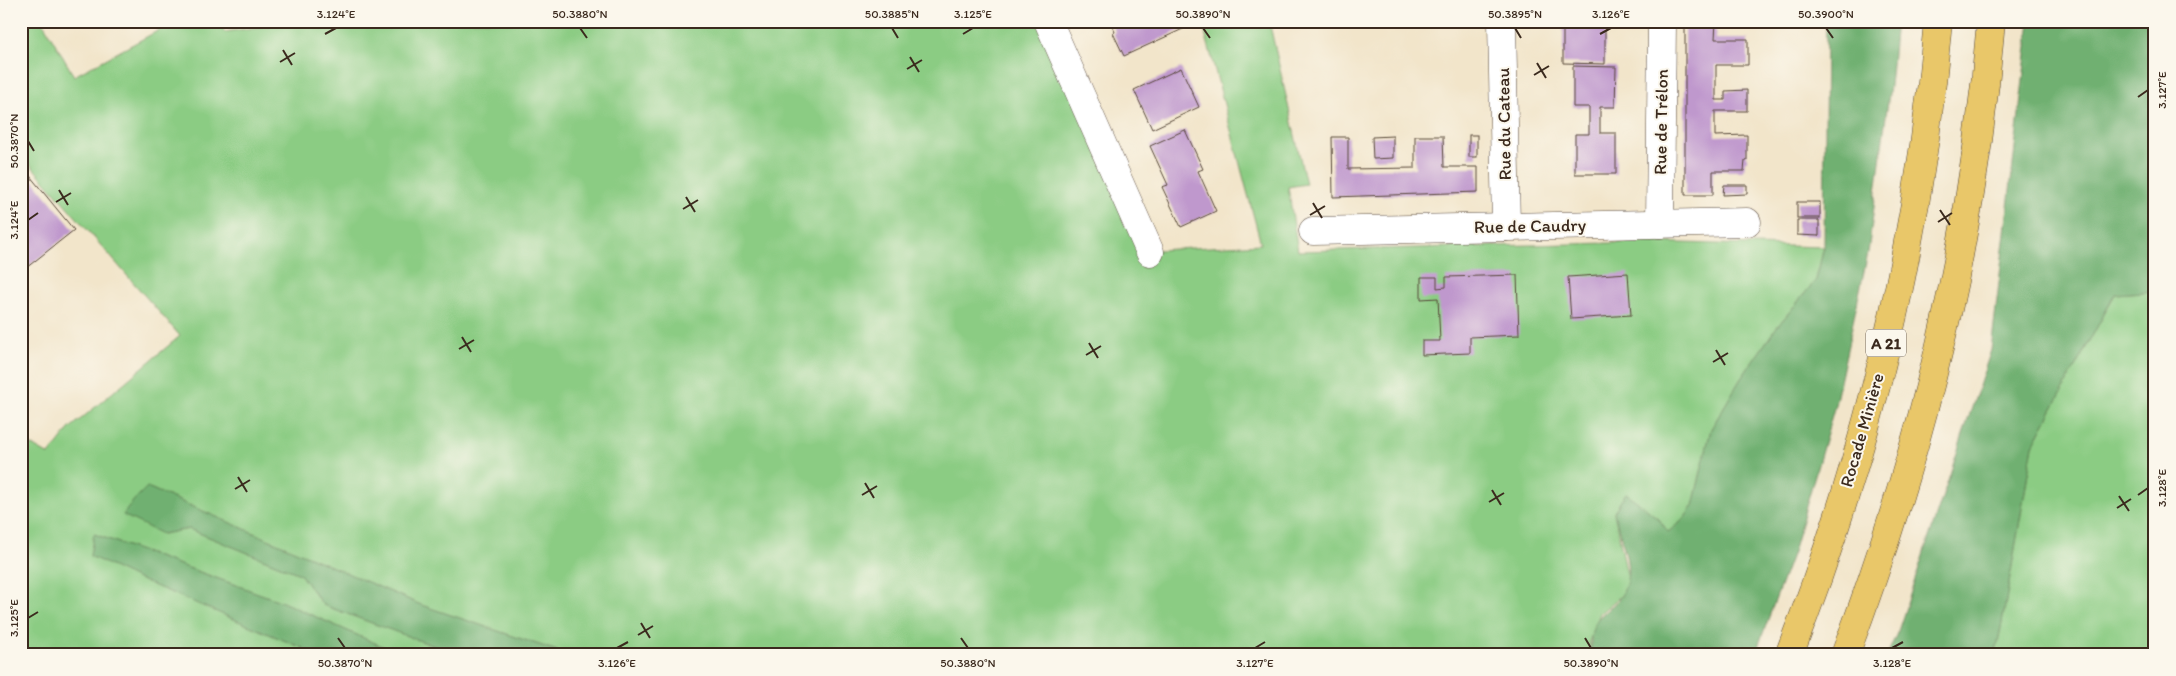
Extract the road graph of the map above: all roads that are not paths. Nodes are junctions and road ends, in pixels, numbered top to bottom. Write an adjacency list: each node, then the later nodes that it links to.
1 (1048, 21): 10 (street)
2 (1502, 21): 8 (street, Rue du Cateau)
3 (1662, 21): 7 (street, Rue de Trélon)
4 (1938, 21): 11 (highway, Rocade Minière / A 21)
5 (1991, 21): 12 (highway)
6 (1747, 222): 7 (street, Rue de Caudry)
7 (1660, 224): 8 (street, Rue de Caudry)
8 (1506, 227): 9 (street, Rue de Caudry)
9 (1313, 230)
10 (1150, 252)
11 (1789, 655)
12 (1845, 655)

